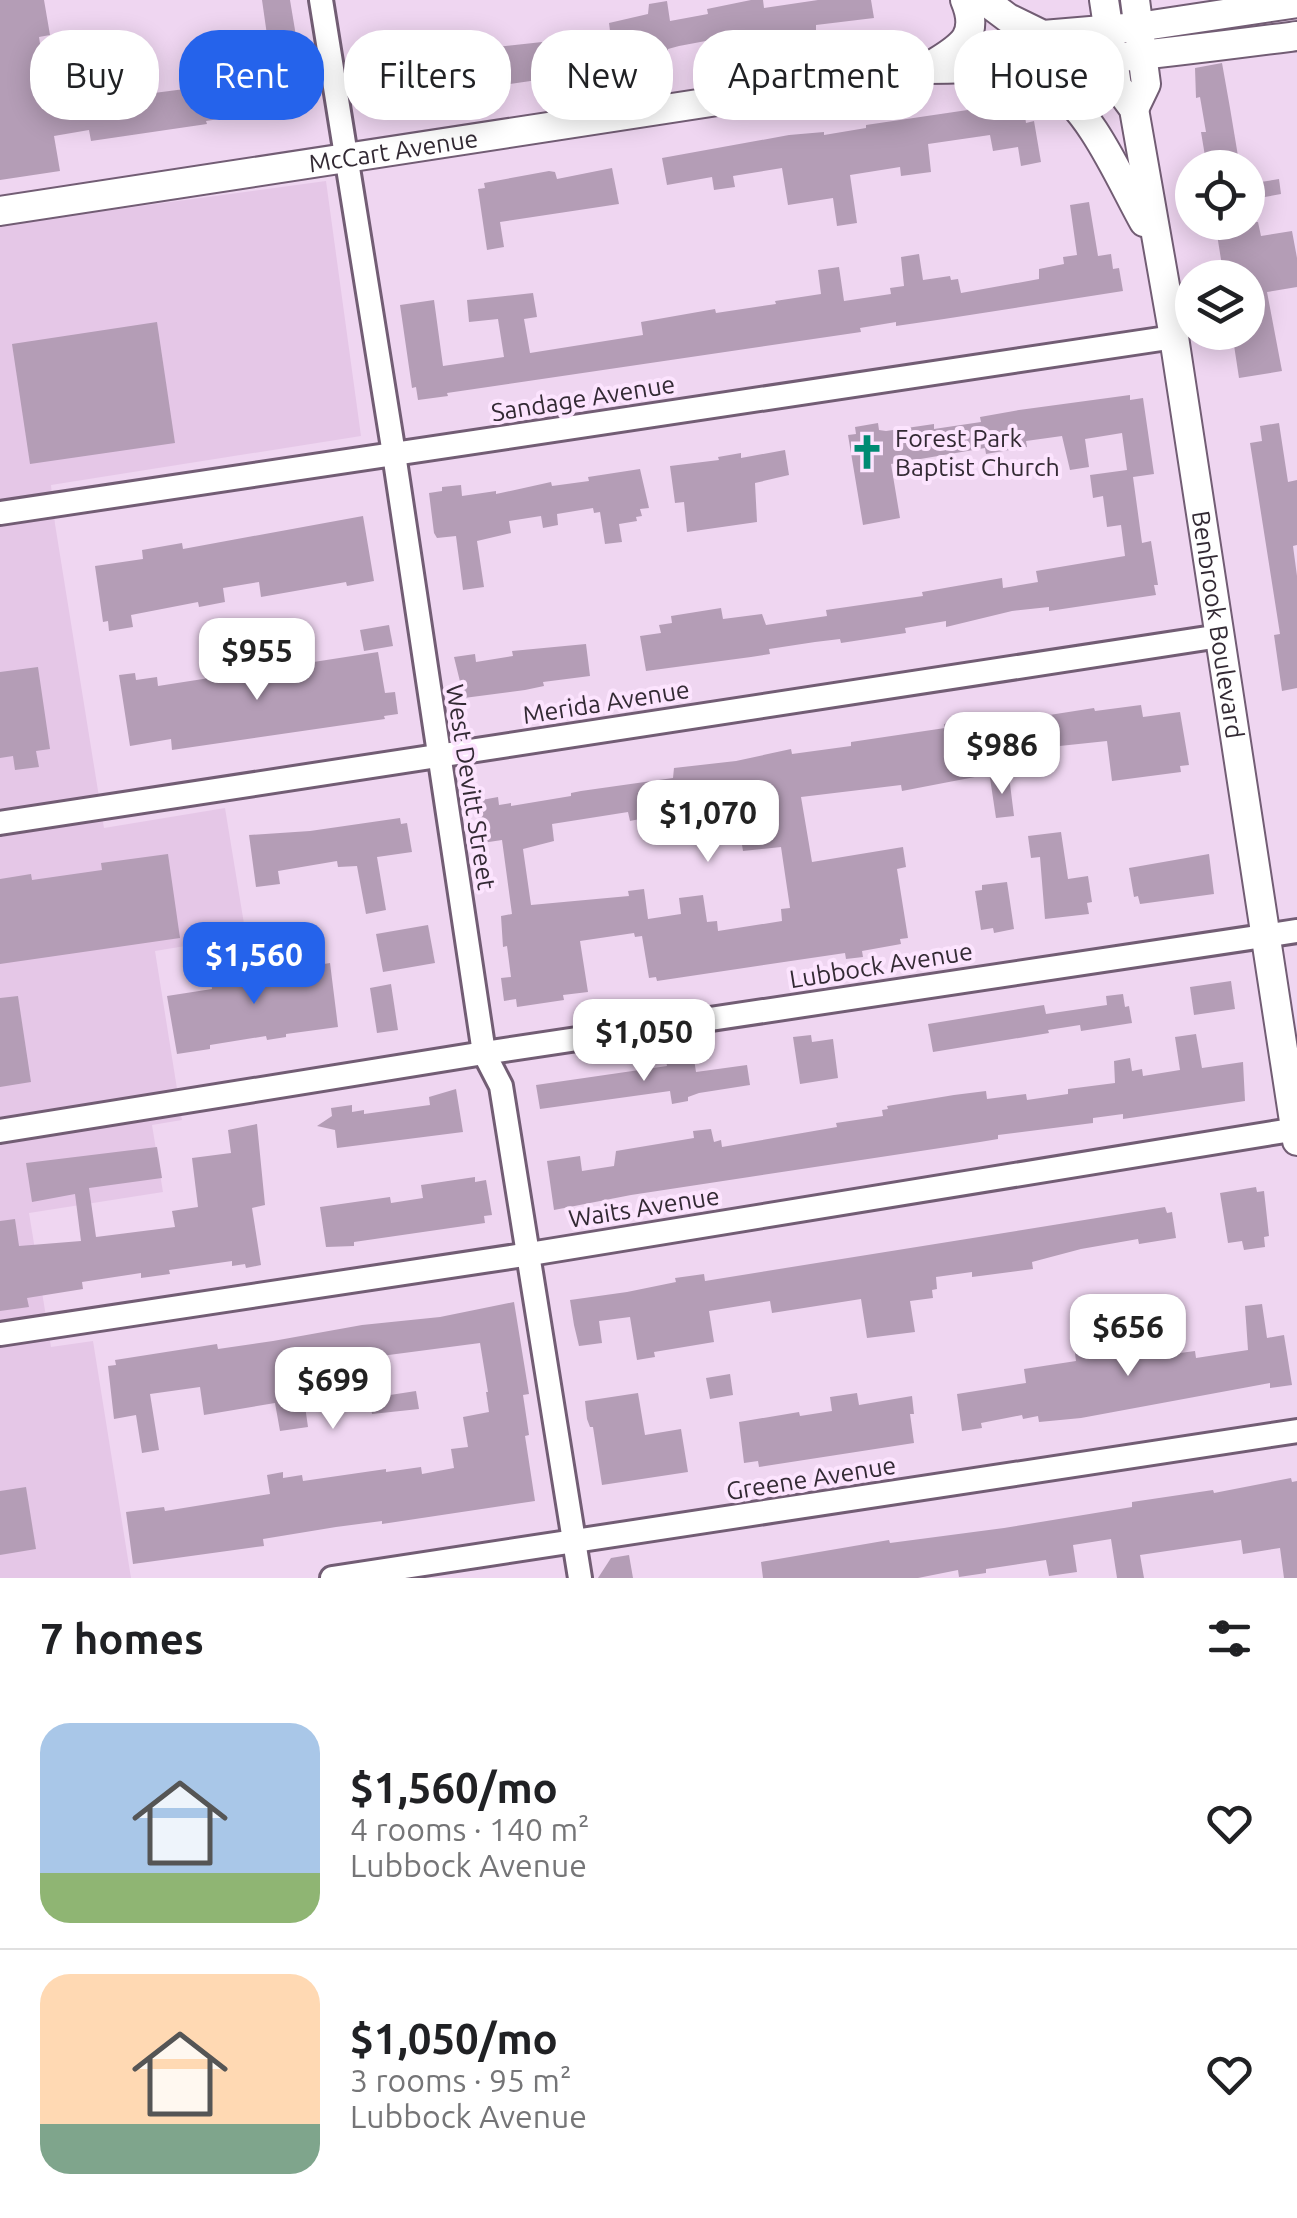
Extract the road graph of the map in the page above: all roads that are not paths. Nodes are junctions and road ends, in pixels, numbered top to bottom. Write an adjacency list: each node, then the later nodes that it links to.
1 (321, 0): 17 (street, West Devitt Street)
2 (965, 0): 12 (street)
3 (984, 0): 8 (street)
4 (1194, 0): 6 (street)
5 (1297, 3): 6 (street)
6 (1236, 11): 7 (street)
7 (1136, 13): 8 (street); 10 (street, Benbrook Boulevard)
8 (1100, 19)
9 (1297, 36): 10 (street, McCart Avenue)
10 (1143, 57): 11 (street, McCart Avenue); 15 (street, Benbrook Boulevard)
11 (1124, 58)
12 (934, 64)
13 (1124, 95): 15 (street, Benbrook Boulevard)
14 (693, 105): 17 (street, McCart Avenue)
15 (1134, 109): 19 (street, Benbrook Boulevard)
16 (1083, 120): 19 (street)
17 (346, 158): 18 (street, McCart Avenue); 21 (street, West Devitt Street)
18 (0, 212)
19 (1155, 241): 20 (street, Benbrook Boulevard)
20 (1174, 337): 21 (street, Sandage Avenue); 23 (street, Benbrook Boulevard)
21 (394, 454): 22 (street, Sandage Avenue); 24 (street, West Devitt Street)
22 (0, 513)
23 (1220, 636): 24 (street, Merida Avenue); 27 (street, Benbrook Boulevard)
24 (438, 756): 25 (street, Merida Avenue); 28 (street, West Devitt Street)
25 (0, 823)
26 (1297, 931): 27 (street, Lubbock Avenue)
27 (1266, 936): 28 (street, Lubbock Avenue); 30 (street, Benbrook Boulevard)
28 (484, 1053): 29 (street, Lubbock Avenue); 31 (street, West Devitt Street)
29 (0, 1131)
30 (1296, 1132): 31 (street, Waits Avenue)
31 (530, 1254): 32 (street, Waits Avenue); 34 (street, West Devitt Street)
32 (0, 1334)
33 (1297, 1431): 34 (street, Greene Avenue)
34 (574, 1542): 35 (street, Greene Avenue); 36 (street, West Devitt Street)
35 (332, 1578)
36 (580, 1578)

